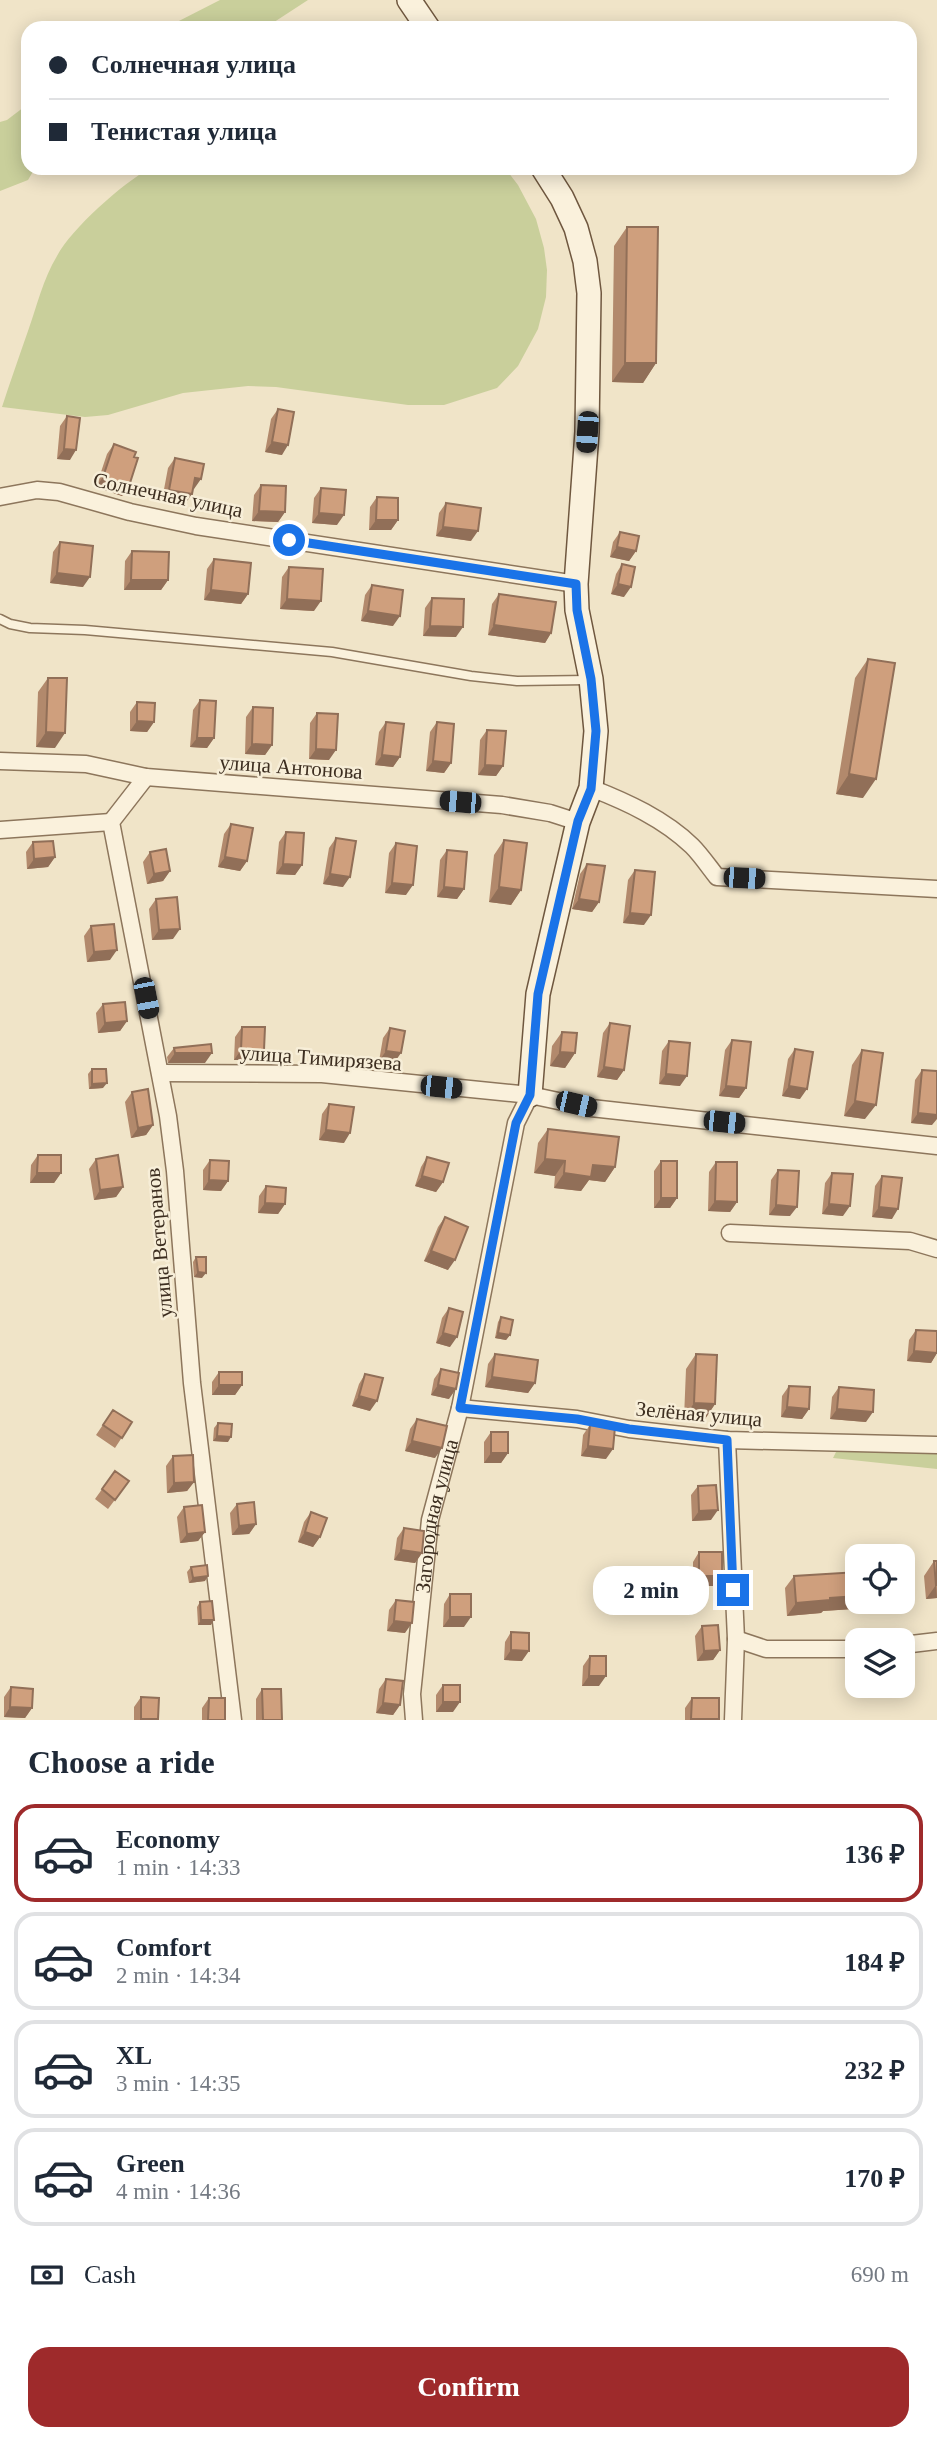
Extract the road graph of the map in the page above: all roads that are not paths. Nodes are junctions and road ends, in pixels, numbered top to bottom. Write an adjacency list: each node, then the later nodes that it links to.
1 (409, 0): 2 (street)
2 (423, 21)
3 (547, 175): 5 (street, Загородная улица)
4 (0, 497): 5 (street, Солнечная улица)
5 (576, 584): 7 (street, Загородная улица)
6 (0, 620): 7 (lane)
7 (591, 679): 10 (street, Загородная улица)
8 (0, 761): 9 (street, улица Антонова)
9 (146, 778): 11 (street, улица Антонова); 12 (street)
10 (591, 789): 11 (street, Загородная улица); 14 (street)
11 (578, 821): 16 (street, Загородная улица)
12 (111, 822): 13 (street); 15 (street, улица Ветеранов)
13 (0, 830)
14 (937, 888)
15 (161, 1073): 16 (street, улица Тимирязева); 27 (street, улица Ветеранов)
16 (530, 1095): 17 (street, улица Тимирязева); 20 (street, Загородная улица)
17 (937, 1146)
18 (730, 1233): 19 (street)
19 (937, 1249)
20 (460, 1408): 21 (street, Зелёная улица); 28 (street, Загородная улица)
21 (727, 1440): 22 (street, Зелёная улица); 23 (street)
22 (937, 1445)
23 (736, 1639): 26 (street); 29 (street)
24 (937, 1641): 25 (street)
25 (915, 1643)
26 (845, 1649)
27 (233, 1720)
28 (414, 1720)
29 (733, 1720)

